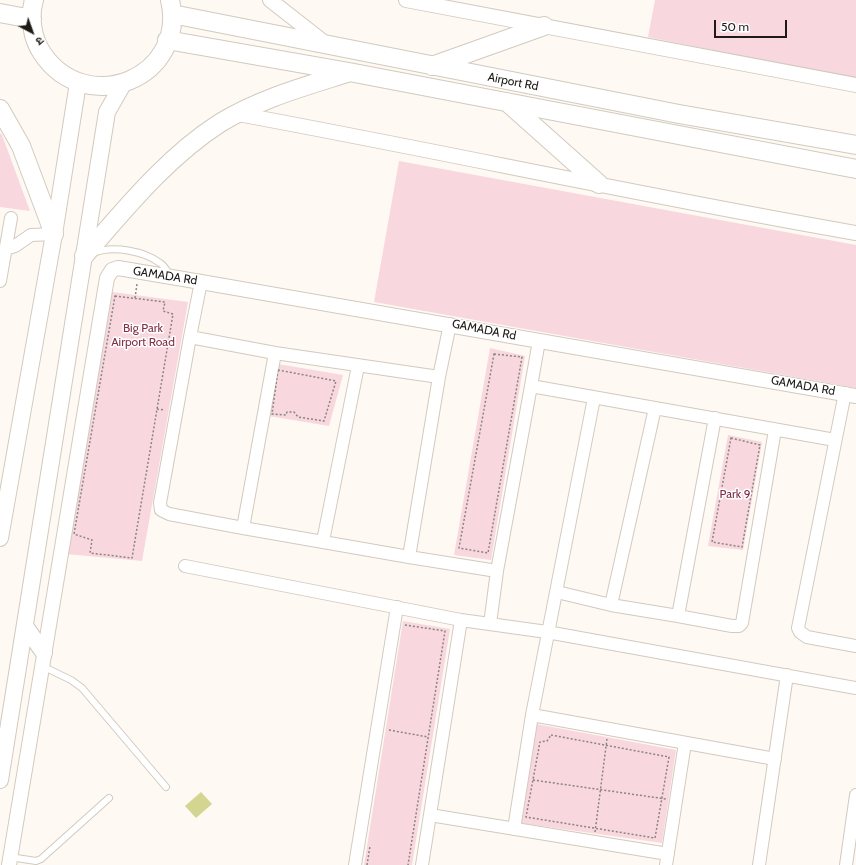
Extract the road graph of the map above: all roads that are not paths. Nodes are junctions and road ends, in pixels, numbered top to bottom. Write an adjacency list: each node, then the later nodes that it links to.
1 (34, 0): 6 (main road)
2 (270, 0): 9 (street)
3 (406, 0): 7 (street)
4 (171, 7): 8 (main road); 9 (main road, Airport Rd)
5 (0, 13): 6 (main road)
6 (32, 19): 12 (main road)
7 (544, 26): 10 (main road); 14 (street)
8 (167, 40): 11 (main road); 13 (main road)
9 (328, 46): 10 (main road, Airport Rd)
10 (432, 66): 18 (main road, Airport Rd)
11 (349, 72): 15 (main road); 17 (main road)
12 (78, 83): 13 (main road); 23 (main road)
13 (123, 84): 25 (main road)
14 (856, 85)
15 (508, 102): 19 (main road); 20 (main road)
16 (0, 109): 23 (main road)
17 (238, 114): 20 (street); 25 (main road)
18 (856, 145)
19 (856, 169)
20 (599, 184): 22 (street)
21 (11, 218): 24 (street)
22 (856, 233)
23 (54, 234): 24 (street); 43 (main road)
24 (5, 249): 27 (street)
25 (84, 256): 26 (lane); 54 (main road)
26 (171, 277): 28 (street, GAMADA Rd); 57 (street, GAMADA Rd)
27 (0, 278)
28 (201, 282): 29 (street, GAMADA Rd); 30 (street)
29 (450, 324): 31 (street, GAMADA Rd); 34 (street)
30 (190, 337): 32 (street); 42 (street)
31 (539, 341): 35 (street); 36 (street, GAMADA Rd)
32 (274, 353): 33 (street); 42 (street)
33 (358, 366): 34 (street); 44 (street)
34 (439, 377): 45 (street)
35 (531, 386): 37 (street); 47 (street)
36 (851, 394): 41 (street)
37 (594, 398): 38 (street); 48 (street)
38 (654, 408): 39 (street); 49 (street)
39 (715, 418): 40 (street); 51 (street)
40 (775, 430): 41 (street); 51 (street)
41 (835, 440): 56 (street)
42 (243, 528): 44 (street)
43 (0, 538)
44 (323, 541): 45 (street)
45 (409, 557): 47 (street)
46 (185, 566): 50 (street)
47 (497, 571): 53 (street)
48 (557, 592): 49 (street); 55 (street)
49 (611, 605): 51 (street)
50 (397, 607): 52 (street); 72 (street)
51 (678, 616)
52 (461, 620): 53 (street); 67 (street)
53 (490, 624): 55 (street)
54 (25, 626): 57 (main road); 63 (main road)
55 (548, 632): 58 (street); 60 (street)
56 (856, 646)
57 (43, 659): 64 (lane); 71 (street)
58 (787, 675): 59 (street); 62 (street)
59 (856, 688)
60 (532, 715): 61 (street); 68 (street)
61 (685, 743): 62 (street); 70 (street)
62 (775, 759): 74 (street)
63 (0, 780)
64 (166, 787)
65 (856, 795): 69 (street)
66 (110, 798): 71 (lane)
67 (430, 815): 68 (street); 73 (street)
68 (514, 829): 70 (street)
69 (854, 829): 75 (street)
70 (667, 859)
71 (10, 861)
72 (356, 865)
73 (422, 865)
74 (759, 865)
75 (846, 865)

